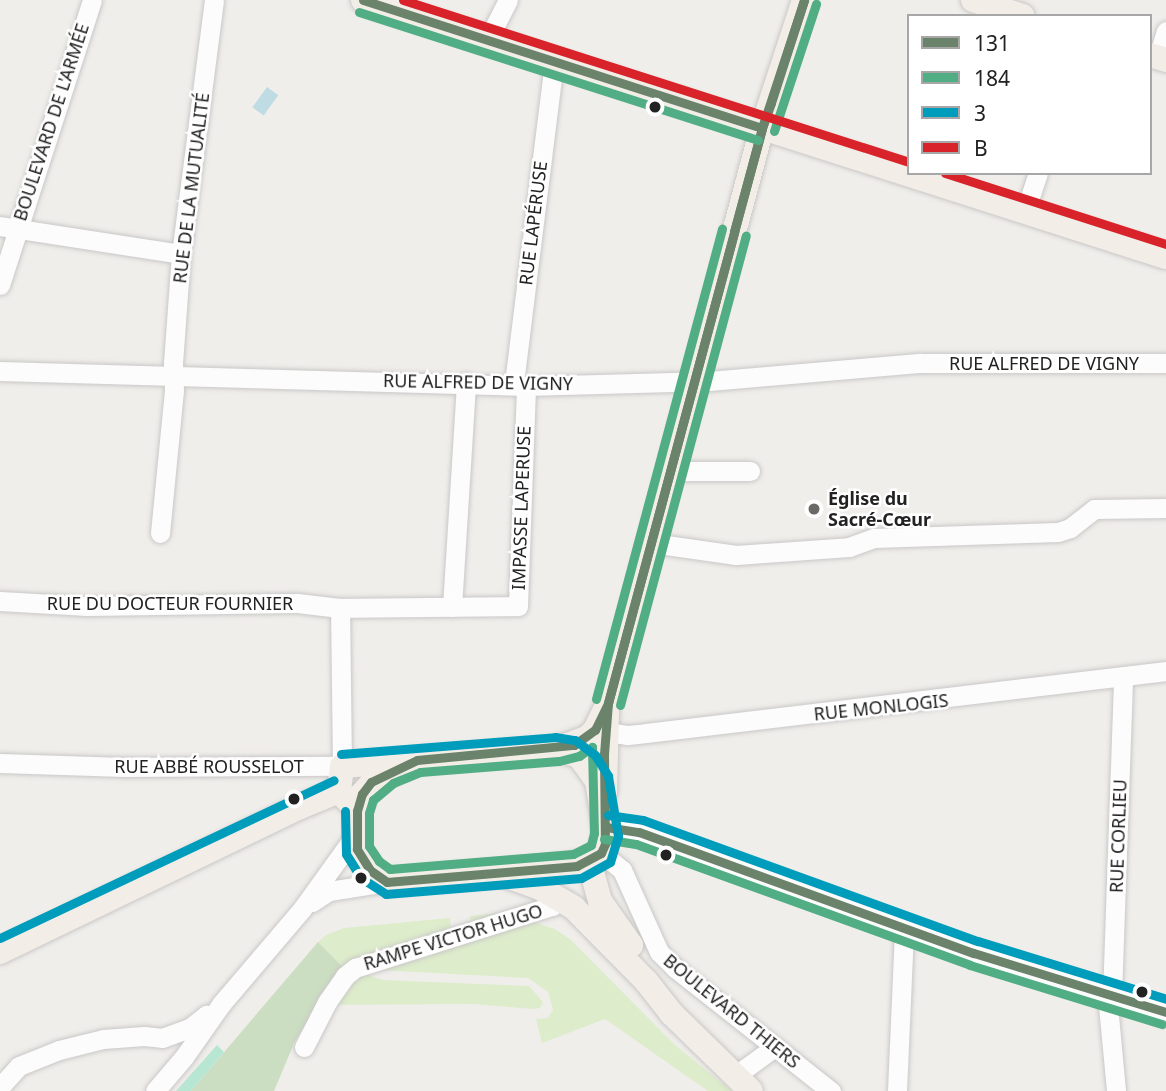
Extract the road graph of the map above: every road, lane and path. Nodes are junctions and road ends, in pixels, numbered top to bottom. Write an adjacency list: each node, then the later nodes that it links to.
1 (92, 0): 17 (street, BOULEVARD DE L'ARMÉE)
2 (214, 0): 18 (street, RUE DE LA MUTUALITÉ)
3 (362, 0): 9 (main road)
4 (509, 0): 9 (street)
5 (804, 0): 12 (main road)
6 (973, 0): 7 (main road)
7 (1017, 14)
8 (1166, 31): 10 (street)
9 (487, 41): 11 (main road)
10 (1158, 57)
11 (554, 62): 12 (main road); 26 (street, RUE LAPÉRUSE)
12 (762, 128): 13 (main road); 24 (main road)
13 (907, 174)
14 (910, 175): 16 (main road)
15 (1037, 175): 16 (street)
16 (1026, 212): 19 (main road)
17 (8, 227): 18 (street); 20 (street, BOULEVARD DE L'ARMÉE)
18 (181, 254): 23 (street, RUE DE LA MUTUALITÉ)
19 (1166, 257)
20 (0, 285)
21 (1166, 363): 24 (street, RUE ALFRED DE VIGNY)
22 (0, 371): 23 (street, RUE ALFRED DE VIGNY)
23 (173, 376): 25 (street, RUE ALFRED DE VIGNY); 30 (street, RUE DE LA MUTUALITÉ)
24 (694, 381): 26 (street, RUE ALFRED DE VIGNY); 27 (main road)
25 (466, 382): 26 (street, RUE ALFRED DE VIGNY); 33 (street)
26 (520, 385): 33 (street, IMPASSE LAPERUSE)
27 (670, 471): 28 (street); 31 (main road)
28 (750, 471)
29 (1166, 508): 31 (street)
30 (160, 533)
31 (652, 543): 37 (main road)
32 (0, 601): 34 (street, RUE DU DOCTEUR FOURNIER)
33 (452, 607): 34 (street, RUE DU DOCTEUR FOURNIER)
34 (340, 608): 41 (street)
35 (1166, 671): 36 (street, RUE MONLOGIS)
36 (1123, 676): 37 (street, RUE MONLOGIS); 52 (street, RUE CORLIEU)
37 (601, 731): 38 (main road); 44 (main road)
38 (555, 749): 39 (main road, RUE ABBÉ ROUSSELOT); 44 (main road)
39 (417, 760): 41 (main road, RUE ABBÉ ROUSSELOT); 43 (main road)
40 (0, 763): 41 (street, RUE ABBÉ ROUSSELOT)
41 (342, 766): 42 (main road)
42 (339, 791): 43 (main road); 51 (main road)
43 (356, 822): 47 (main road); 49 (street)
44 (606, 827): 45 (main road); 50 (street)
45 (595, 857): 46 (main road); 57 (street, BOULEVARD THIERS); 60 (main road)
46 (493, 873): 47 (main road); 48 (main road)
47 (387, 882): 49 (street)
48 (560, 899): 56 (street, RAMPE VICTOR HUGO); 60 (main road)
49 (302, 909): 53 (street)
50 (904, 929): 52 (street); 65 (street)
51 (0, 952)
52 (1110, 995): 54 (street); 66 (street, RUE CORLIEU)
53 (222, 1003): 55 (street); 58 (street)
54 (1166, 1012)
55 (162, 1038): 58 (street); 59 (street)
56 (303, 1047)
57 (775, 1047): 60 (street); 64 (street, BOULEVARD THIERS)
58 (184, 1057): 62 (street)
59 (7, 1071): 61 (street)
60 (747, 1081): 63 (main road)
61 (0, 1087)
62 (155, 1091)
63 (767, 1091)
64 (831, 1091)
65 (897, 1091)
66 (1116, 1091)

